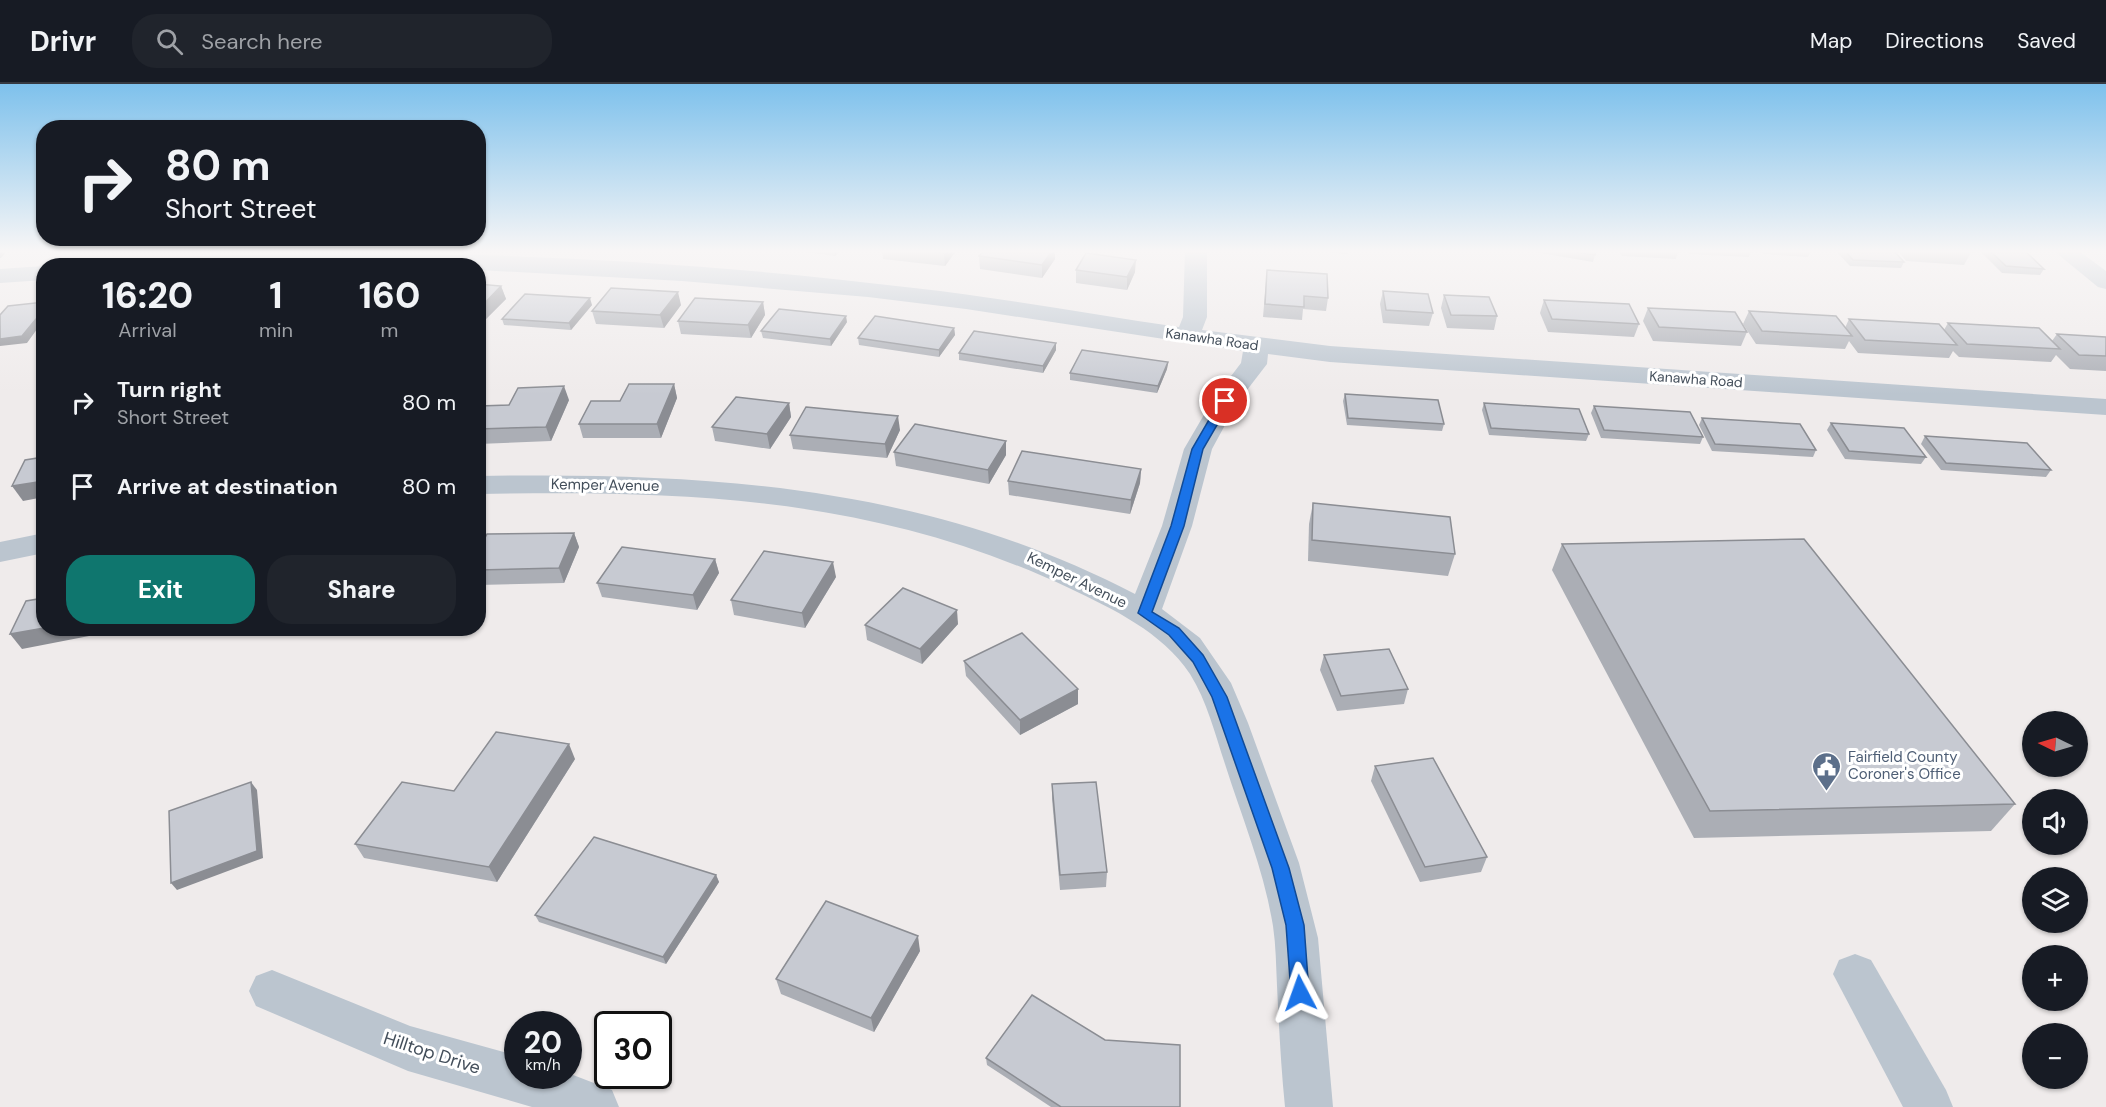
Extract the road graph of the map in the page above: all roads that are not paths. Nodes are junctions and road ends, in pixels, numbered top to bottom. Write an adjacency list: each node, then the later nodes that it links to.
1 (943, 299): 3 (street, Kanawha Road)
2 (1195, 299): 3 (street)
3 (1187, 336): 4 (street, Kanawha Road)
4 (1257, 346): 5 (street, Kanawha Road); 9 (street)
5 (2106, 407)
6 (486, 485): 9 (street, Kemper Avenue)
7 (36, 545): 8 (street)
8 (0, 552)
9 (1144, 613): 13 (street, Kemper Avenue)
10 (1855, 974): 14 (street)
11 (272, 991): 12 (street, Hilltop Drive)
12 (595, 1107)
13 (1309, 1107)
14 (1929, 1107)

